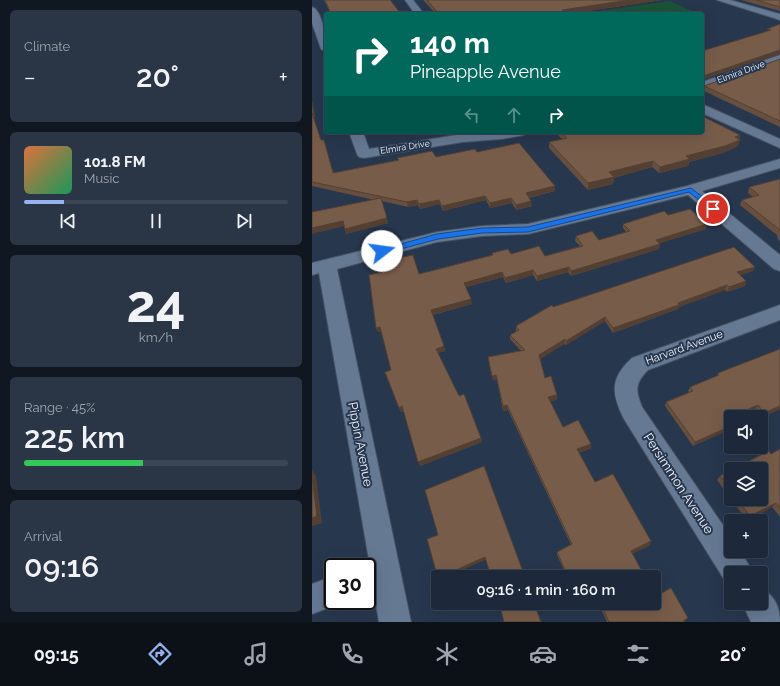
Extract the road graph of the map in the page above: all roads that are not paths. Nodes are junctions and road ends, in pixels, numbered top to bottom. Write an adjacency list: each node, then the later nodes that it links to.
1 (409, 0): 4 (street)
2 (721, 0): 5 (street)
3 (312, 10): 6 (street)
4 (418, 12)
5 (780, 17)
6 (324, 43)
7 (780, 58): 8 (street, Elmira Drive)
8 (704, 85)
9 (704, 109): 12 (street)
10 (357, 134): 11 (street, Elmira Drive)
11 (502, 134)
12 (780, 144)
13 (780, 163): 14 (street)
14 (691, 190): 15 (street); 16 (street)
15 (780, 265)
16 (319, 268): 19 (street, Pippin Avenue)
17 (780, 312): 18 (street, Harvard Avenue)
18 (632, 412): 20 (street, Persimmon Avenue)
19 (373, 558)
20 (733, 566)
21 (376, 573): 26 (street, Pippin Avenue)
22 (324, 594): 23 (street)
23 (312, 599)
24 (762, 610): 27 (street)
25 (780, 617): 27 (street)
26 (395, 622)
27 (770, 622)

